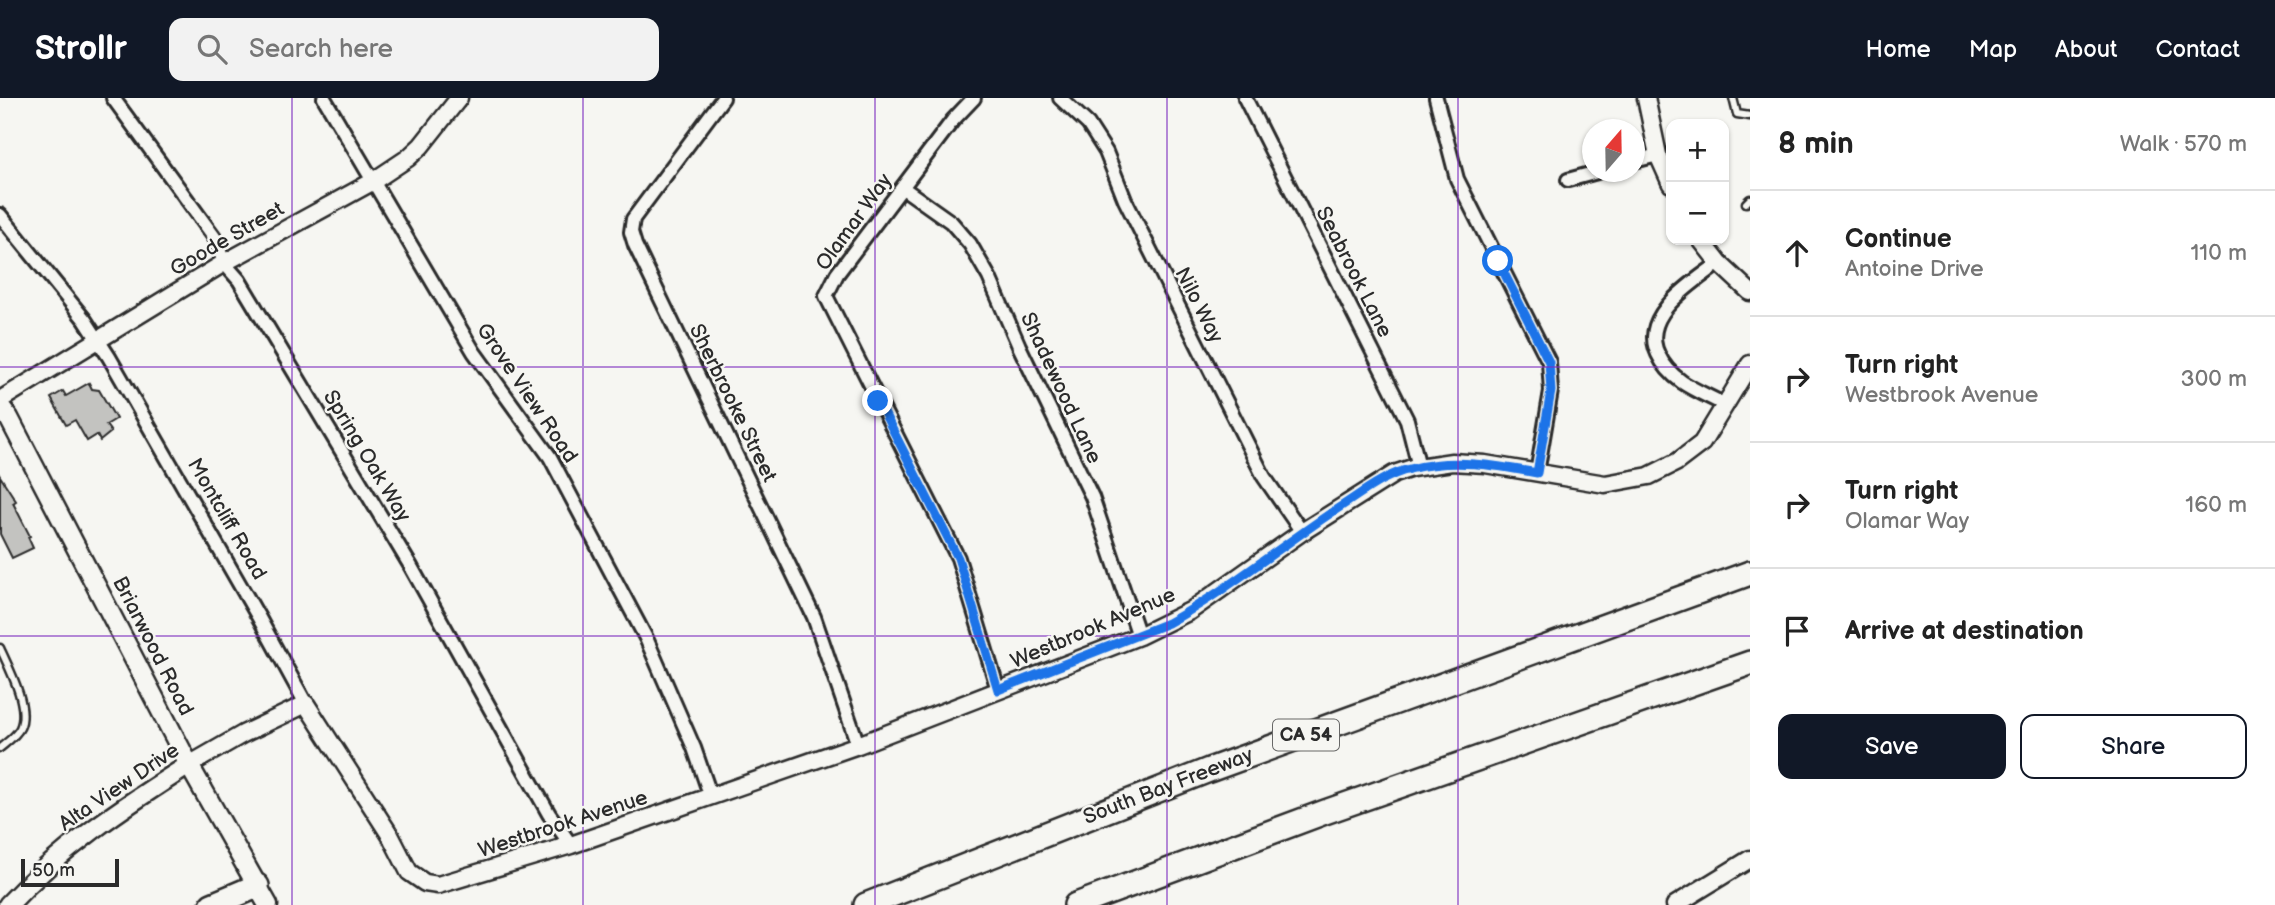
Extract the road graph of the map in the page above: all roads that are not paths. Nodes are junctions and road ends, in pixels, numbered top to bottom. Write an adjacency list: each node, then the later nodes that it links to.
1 (113, 98): 21 (street, Spring Oak Way)
2 (324, 98): 16 (street, Grove View Road)
3 (459, 98): 16 (street, Goode Street)
4 (723, 98): 38 (street, Sherbrooke Street)
5 (974, 98): 18 (street, Olamar Way)
6 (1060, 98): 31 (street, Nilo Way)
7 (1245, 98): 29 (street, Seabrook Lane)
8 (1436, 98): 30 (street)
9 (1646, 98): 12 (street)
10 (1733, 98): 11 (lane)
11 (1750, 116)
12 (1657, 155): 13 (street); 17 (street)
13 (1645, 158)
14 (1582, 176): 15 (street)
15 (1569, 180)
16 (372, 182): 21 (street, Goode Street); 41 (street, Grove View Road)
17 (1670, 182)
18 (902, 188): 33 (street, Shadewood Lane); 36 (street, Olamar Way)
19 (0, 215): 24 (street, Montcliff Road)
20 (1705, 245): 22 (street)
21 (224, 263): 24 (street, Goode Street); 43 (street, Spring Oak Way)
22 (1719, 263): 23 (street); 27 (street)
23 (1750, 292)
24 (97, 340): 26 (street, Goode Street); 37 (street, Montcliff Road)
25 (1750, 364): 27 (street, Westbrook Avenue)
26 (0, 400)
27 (1725, 405): 30 (street, Westbrook Avenue)
28 (0, 406): 40 (main road, Briarwood Road)
29 (1419, 467): 30 (street, Westbrook Avenue); 31 (street, Westbrook Avenue)
30 (1537, 473)
31 (1303, 532): 33 (street, Westbrook Avenue)
32 (1750, 573): 50 (highway, South Bay Freeway / CA 54)
33 (1139, 636): 36 (street, Westbrook Avenue)
34 (0, 648): 39 (lane)
35 (1750, 663): 42 (highway)
36 (998, 690): 38 (street, Westbrook Avenue)
37 (306, 704): 40 (street, Alta View Drive); 44 (street, Montcliff Road)
38 (859, 745): 41 (street, Westbrook Avenue)
39 (0, 748)
40 (189, 765): 46 (main road, Briarwood Road); 47 (main road, Alta View Drive)
41 (711, 797): 43 (street, Westbrook Avenue)
42 (1237, 844): 51 (highway); 52 (highway)
43 (571, 845): 44 (street, Westbrook Avenue)
44 (401, 854)
45 (1750, 859): 53 (street)
46 (263, 896): 48 (highway); 49 (highway)
47 (8, 905)
48 (212, 905)
49 (241, 905)
50 (866, 905)
51 (1076, 905)
52 (1115, 905)
53 (1675, 905)

